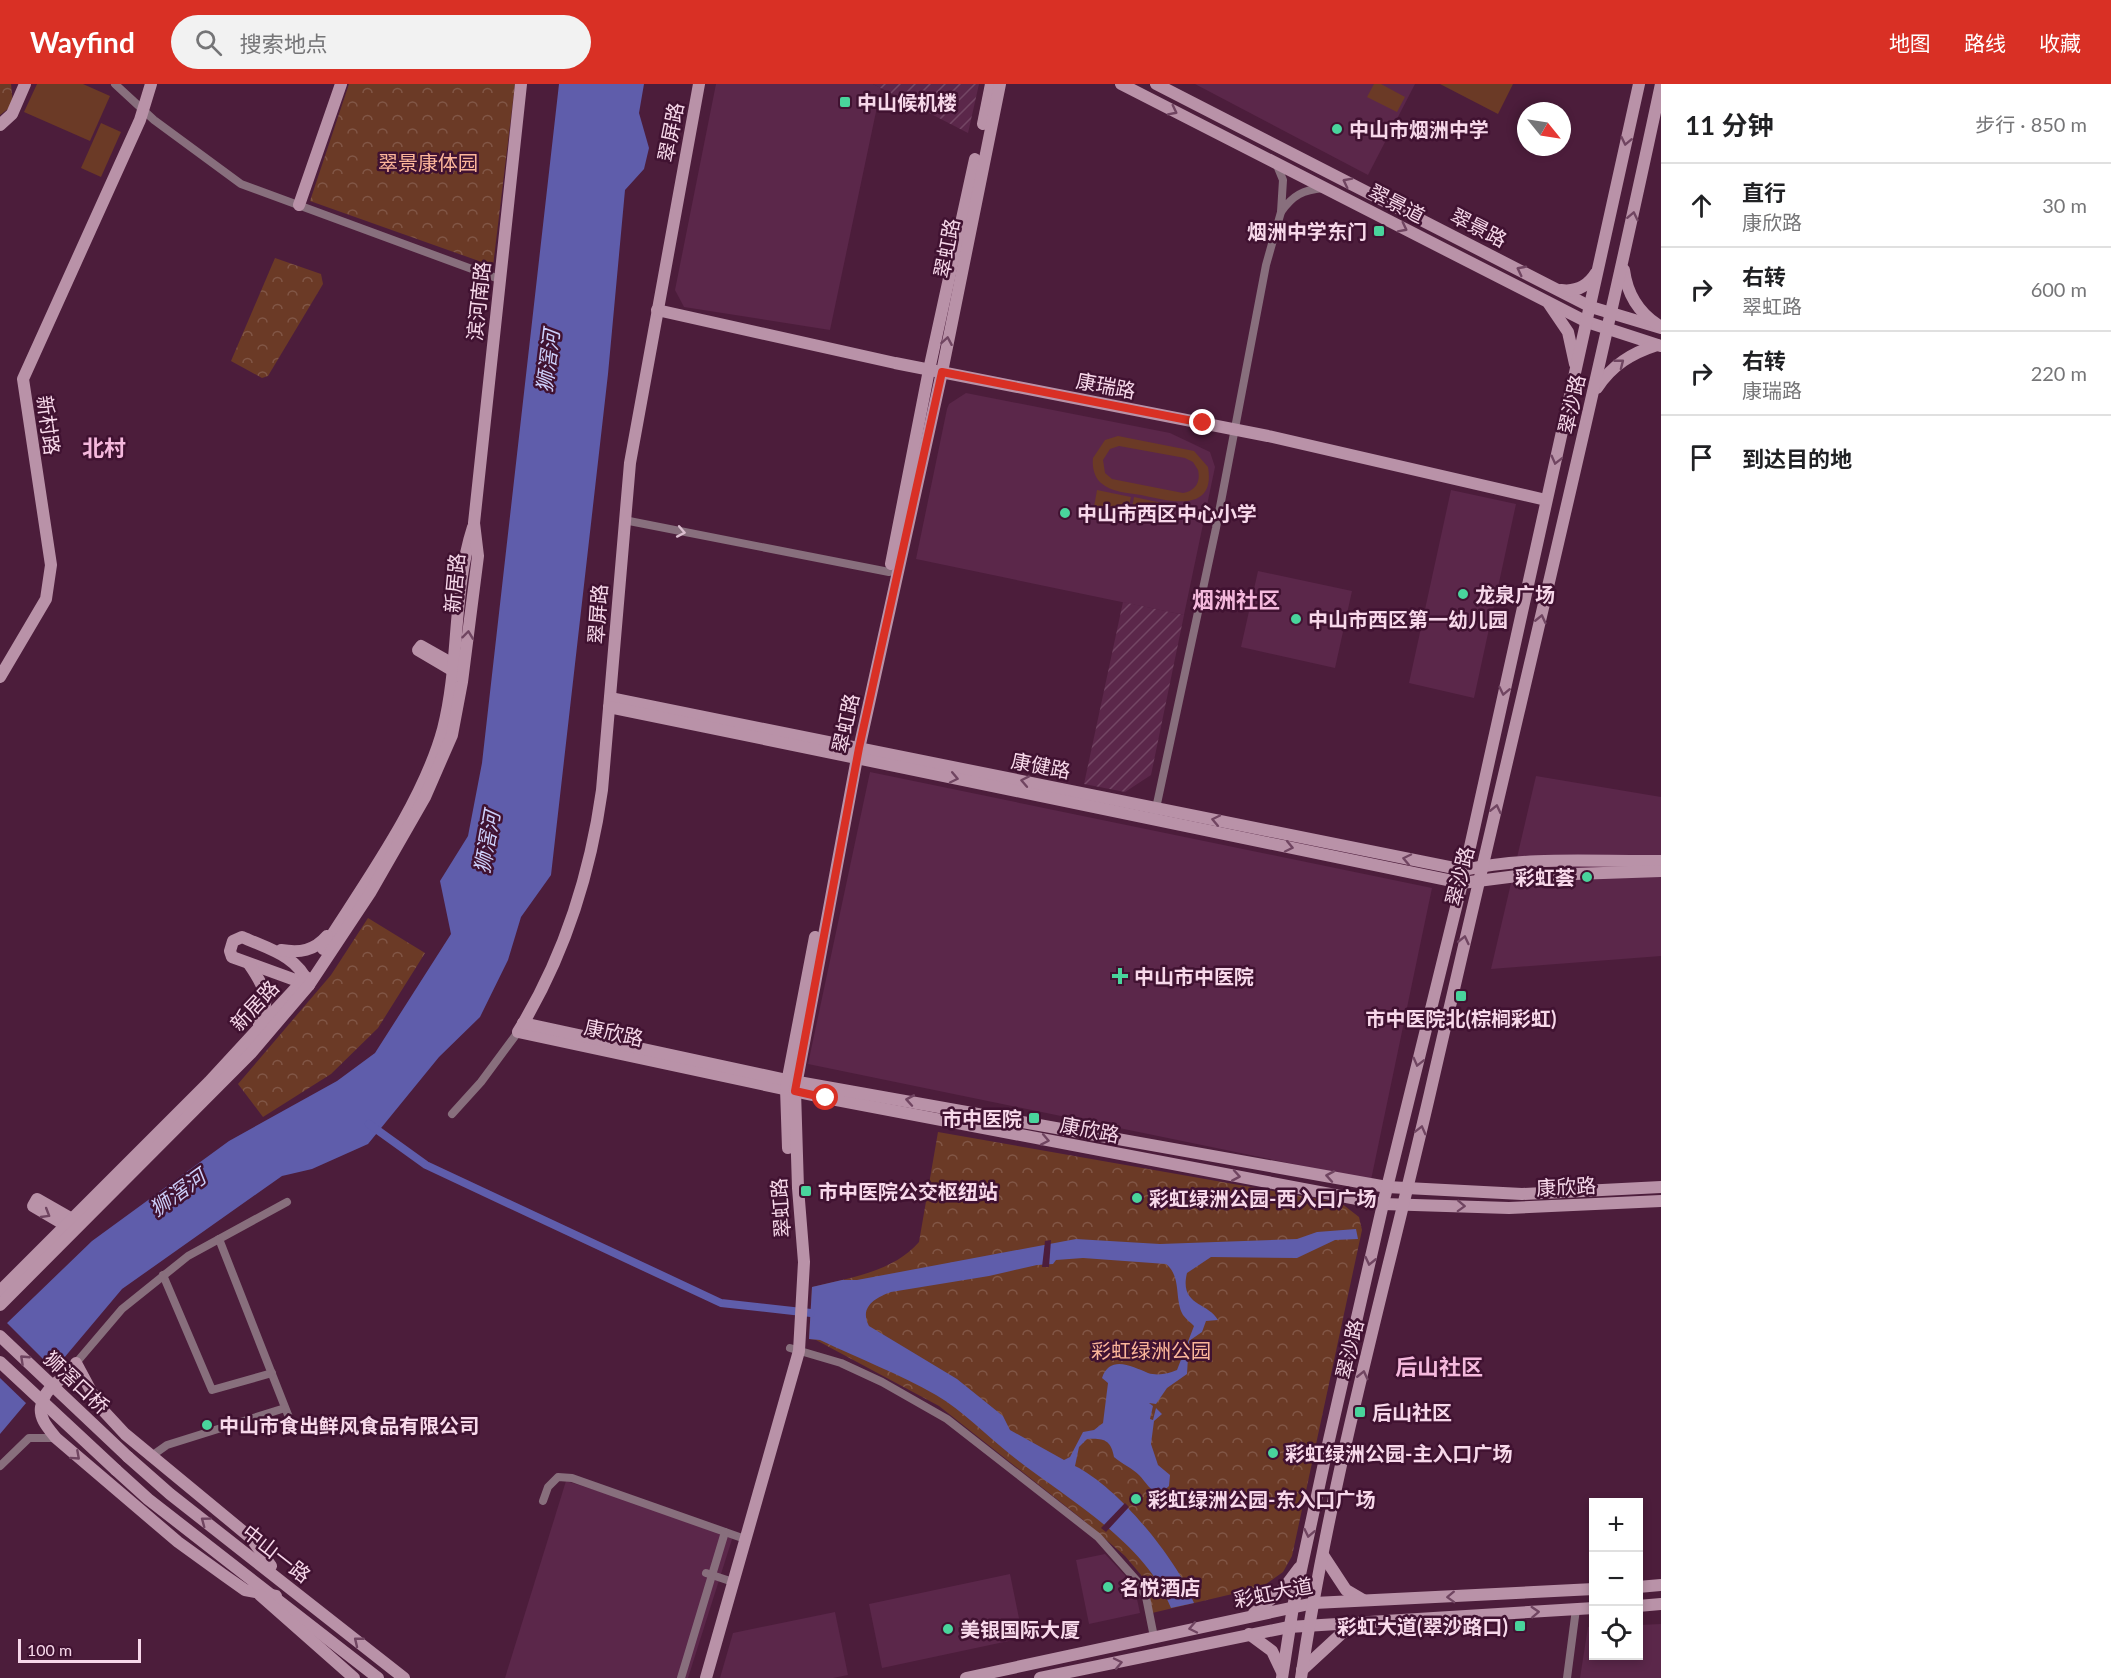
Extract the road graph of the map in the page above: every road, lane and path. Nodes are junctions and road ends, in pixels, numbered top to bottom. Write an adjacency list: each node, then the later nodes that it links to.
1 (25, 84): 14 (main road)
2 (115, 84): 13 (street)
3 (151, 84): 13 (main road, 新村路)
4 (341, 84): 17 (main road)
5 (521, 84): 23 (main road, 滨河南路)
6 (699, 84): 27 (main road, 翠屏路)
7 (991, 84): 33 (main road, 翠虹路)
8 (1000, 84): 33 (main road, 翠虹路, one-way to 8)
9 (1121, 84): 15 (main road, 翠景道, one-way to 15)
10 (1156, 84): 24 (main road, 翠景路, one-way to 10)
11 (1639, 84): 19 (main road, 翠沙路, one-way to 19)
12 (1661, 84): 20 (main road, 翠沙路, one-way to 12)
13 (142, 107): 17 (street); 44 (main road, 新村路)
14 (0, 125)
15 (1276, 163): 16 (main road, 翠景道); 18 (street)
16 (1325, 188): 18 (street); 25 (main road, 翠景道, one-way to 25)
17 (299, 206): 23 (street)
18 (1281, 212): 36 (street)
19 (1604, 240): 20 (main road); 22 (main road, 翠沙路)
20 (1626, 249): 21 (main road, 翠沙路)
21 (1623, 263): 28 (main road, 翠沙路); 31 (main road)
22 (1598, 269): 24 (main road); 26 (main road, 翠沙路)
23 (499, 279): 41 (main road, 滨河南路)
24 (1556, 288): 26 (main road, 翠景路)
25 (1546, 301): 29 (main road, 翠景道); 34 (main road)
26 (1591, 307): 28 (main road, 翠景路); 29 (main road, 翠沙路)
27 (657, 310): 33 (main road, 康瑞路); 40 (main road, 翠屏路)
28 (1611, 314): 30 (main road, 翠沙路); 31 (main road, 翠景路)
29 (1587, 322): 30 (main road, 翠景道); 34 (main road, 翠沙路)
30 (1607, 328): 32 (main road, 翠景道); 35 (main road, 翠沙路)
31 (1661, 328)
32 (1659, 345): 35 (main road, one-way to 32)
33 (935, 371): 36 (main road, 康瑞路); 42 (main road, 翠虹路); 46 (main road, 翠虹路)
34 (1574, 382): 37 (main road, 翠沙路)
35 (1593, 394): 38 (main road, 翠沙路)
36 (1235, 430): 39 (main road, 康瑞路); 47 (street)
37 (1564, 431): 38 (main road); 39 (main road, 翠沙路, one-way to 39)
38 (1584, 437): 49 (main road, 翠沙路, one-way to 38)
39 (1546, 500): 52 (main road, 翠沙路, one-way to 52)
40 (624, 520): 42 (street, one-way to 42); 45 (main road, 翠屏路)
41 (474, 523): 43 (main road, 新居路)
42 (890, 572): 46 (main road, 翠虹路)
43 (458, 670): 54 (main road, 新居路); 57 (main road, 新居路)
44 (0, 677)
45 (609, 703): 46 (main road, 康健路); 58 (main road, 翠屏路)
46 (855, 752): 47 (main road, 康健路); 60 (main road, 翠虹路)
47 (1155, 813): 52 (main road, 康健路)
48 (1661, 861): 50 (main road)
49 (1482, 866): 50 (main road); 52 (main road); 53 (main road, 翠沙路)
50 (1617, 867): 51 (main road); 53 (main road)
51 (1661, 871)
52 (1463, 876): 53 (main road); 62 (main road, 翠沙路, one-way to 62)
53 (1479, 881): 63 (main road, 翠沙路, one-way to 53)
54 (344, 916): 55 (main road); 57 (main road, 新居路)
55 (264, 946): 56 (main road); 56 (main road); 57 (main road)
56 (250, 964): 57 (main road); 59 (main road)
57 (306, 982): 59 (main road, 新居路); 69 (main road, 新居路)
58 (521, 1028): 60 (main road, 康欣路); 61 (street, 翠屏路)
59 (255, 1034): 69 (main road, 新居路)
60 (791, 1085): 62 (main road, 康欣路, one-way to 60); 67 (main road, 康欣路, one-way to 67); 78 (main road, 翠虹路)
61 (452, 1114)
62 (1387, 1187): 63 (main road, 康欣路); 67 (main road, 翠沙路)
63 (1407, 1187): 64 (main road, 康欣路); 68 (main road, 翠沙路)
64 (1661, 1187)
65 (1661, 1201): 68 (main road, 康欣路, one-way to 65)
66 (286, 1202): 70 (street)
67 (1383, 1204): 68 (main road, 康欣路); 95 (main road, 翠沙路, one-way to 95)
68 (1403, 1204): 94 (main road, 翠沙路, one-way to 68)
69 (73, 1225): 72 (main road, 新居路)
70 (219, 1239): 71 (street); 81 (street)
71 (163, 1275): 80 (street); 81 (street)
72 (21, 1276): 73 (main road); 74 (main road, 新居路); 75 (main road); 76 (main road, 新居路)
73 (0, 1281)
74 (0, 1291)
75 (0, 1300)
76 (0, 1305)
77 (0, 1336): 86 (main road, 狮滘口桥, one-way to 77, bridge)
78 (795, 1344): 93 (main road, 翠虹路); 116 (street)
79 (0, 1362): 89 (main road, 狮滘口桥, bridge)
80 (76, 1364): 82 (main road)
81 (272, 1373): 83 (street)
82 (83, 1377): 85 (main road); 87 (main road)
83 (285, 1407): 84 (street); 87 (street)
84 (292, 1425)
85 (56, 1438): 88 (street); 102 (main road, one-way to 102)
86 (128, 1457): 97 (main road, 中山一路, one-way to 86)
87 (150, 1457): 97 (main road)
88 (0, 1466)
89 (116, 1470): 91 (main road, 中山一路)
90 (543, 1501): 92 (street)
91 (183, 1525): 102 (main road); 103 (main road, 中山一路)
92 (725, 1532): 93 (street); 96 (street)
93 (745, 1539): 98 (main road, 翠虹路)
94 (1323, 1555): 104 (main road); 105 (main road, 翠沙路)
95 (1303, 1563): 108 (main road, 翠沙路); 111 (main road)
96 (710, 1574): 98 (street); 122 (street)
97 (280, 1580): 121 (main road, 中山一路, one-way to 97)
98 (733, 1582): 123 (main road, 翠虹路)
99 (1661, 1585): 100 (main road)
100 (1643, 1587)
101 (1589, 1589): 104 (main road, 彩虹大道, one-way to 104)
102 (259, 1594): 103 (main road); 119 (main road)
103 (276, 1596): 120 (main road, 中山一路)
104 (1364, 1600): 105 (main road, 彩虹大道)
105 (1314, 1603): 108 (main road, 彩虹大道); 113 (main road, 翠沙路)
106 (1661, 1604): 107 (main road)
107 (1643, 1606)
108 (1293, 1607): 111 (main road, 彩虹大道); 114 (main road, 翠沙路)
109 (1589, 1608): 110 (main road, 彩虹大道)
110 (1576, 1609): 112 (main road, 彩虹大道, one-way to 110); 126 (street)
111 (1250, 1616): 116 (main road, 彩虹大道, one-way to 116)
112 (1362, 1622): 113 (main road, 彩虹大道); 117 (main road)
113 (1308, 1624): 114 (main road, 彩虹大道); 117 (main road, 翠沙路)
114 (1289, 1627): 115 (main road, 彩虹大道); 118 (main road, 翠沙路)
115 (1249, 1634): 118 (main road); 125 (main road, 彩虹大道, one-way to 115)
116 (1154, 1637): 124 (main road, 彩虹大道)
117 (1302, 1674)
118 (1282, 1676)
119 (354, 1678)
120 (378, 1678)
121 (404, 1678)
122 (681, 1678)
123 (706, 1678)
124 (966, 1678)
125 (1040, 1678)
126 (1567, 1678)

